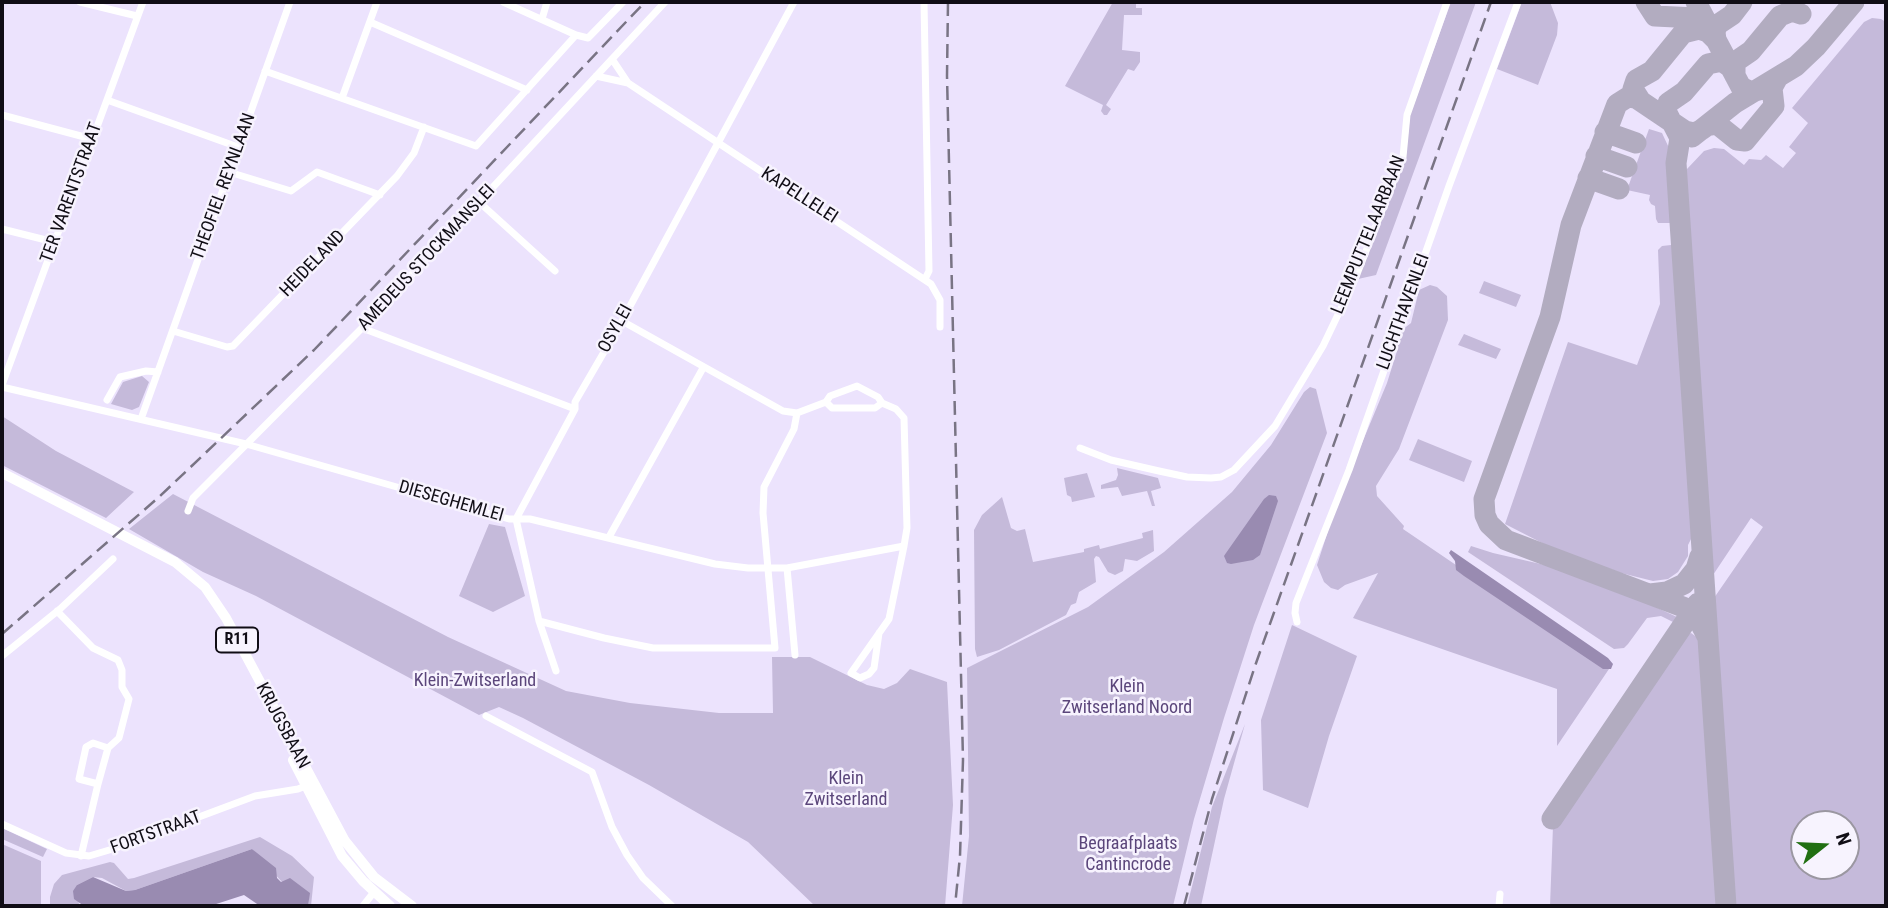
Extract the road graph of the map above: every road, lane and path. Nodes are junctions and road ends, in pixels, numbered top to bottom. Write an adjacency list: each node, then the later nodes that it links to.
1 (80, 2): 13 (street)
2 (144, 2): 13 (street, TER VARENTSTRAAT)
3 (290, 2): 18 (street, THEOFIEL REYNLAAN)
4 (377, 2): 15 (street)
5 (503, 2): 14 (street)
6 (547, 2): 14 (street)
7 (623, 2): 16 (street)
8 (665, 2): 17 (street, AMEDEUS STOCKMANSLEI)
9 (794, 2): 27 (street, OSYLEI)
10 (924, 2): 35 (street)
11 (1447, 2): 50 (street, LEEMPUTTELAARBAAN)
12 (1518, 2): 63 (street, LUCHTHAVENLEI)
13 (137, 16): 23 (street, TER VARENTSTRAAT)
14 (542, 19): 16 (street)
15 (370, 22): 21 (street); 22 (street)
16 (576, 35): 21 (street)
17 (612, 59): 19 (street, AMEDEUS STOCKMANSLEI); 20 (street, KAPELLELEI)
18 (265, 71): 22 (street); 28 (street, THEOFIEL REYNLAAN)
19 (596, 76): 20 (street, KAPELLELEI); 31 (street, AMEDEUS STOCKMANSLEI)
20 (628, 83): 27 (street, KAPELLELEI)
21 (527, 90): 25 (street)
22 (342, 98): 25 (street)
23 (107, 100): 26 (street, TER VARENTSTRAAT); 28 (street)
24 (2, 115): 26 (street)
25 (424, 127): 30 (street, HEIDELAND)
26 (92, 139): 33 (street, TER VARENTSTRAAT)
27 (718, 143): 35 (street, KAPELLELEI); 36 (street, OSYLEI)
28 (238, 147): 29 (street, THEOFIEL REYNLAAN)
29 (229, 172): 30 (street); 39 (street, THEOFIEL REYNLAAN)
30 (380, 195): 39 (street, HEIDELAND)
31 (479, 202): 34 (street); 38 (street, AMEDEUS STOCKMANSLEI)
32 (2, 229): 33 (street)
33 (54, 242): 42 (street, TER VARENTSTRAAT)
34 (555, 271)
35 (925, 279): 37 (street)
36 (622, 321): 40 (street); 46 (street, OSYLEI)
37 (940, 327)
38 (362, 328): 46 (street); 49 (street, AMEDEUS STOCKMANSLEI)
39 (173, 331): 41 (street, THEOFIEL REYNLAAN)
40 (704, 368): 47 (street); 56 (street)
41 (159, 372): 43 (street); 48 (street, THEOFIEL REYNLAAN)
42 (2, 386): 48 (street, DIESEGHEMLEI)
43 (107, 400)
44 (826, 402): 45 (street); 45 (street); 47 (street)
45 (882, 403): 57 (street)
46 (575, 409): 54 (street, OSYLEI)
47 (797, 413): 60 (street)
48 (141, 419): 49 (street, DIESEGHEMLEI)
49 (246, 444): 53 (street, AMEDEUS STOCKMANSLEI); 54 (street, DIESEGHEMLEI)
50 (1080, 448)
51 (2, 472): 55 (main road, KRIJGSBAAN / R11)
52 (2, 480): 55 (main road, KRIJGSBAAN / R11)
53 (188, 511)
54 (516, 519): 56 (street, DIESEGHEMLEI); 62 (street)
55 (106, 530): 71 (main road, KRIJGSBAAN / R11)
56 (609, 537): 60 (street, DIESEGHEMLEI)
57 (904, 546): 59 (street, DIESEGHEMLEI); 64 (street)
58 (113, 559): 61 (street)
59 (787, 568): 60 (street, DIESEGHEMLEI); 65 (street)
60 (768, 569): 62 (street)
61 (57, 611): 66 (street); 69 (street)
62 (539, 621): 67 (street)
63 (1297, 622)
64 (879, 633): 64 (street)
65 (795, 655)
66 (2, 656)
67 (556, 671)
68 (486, 716): 79 (street)
69 (108, 748): 70 (street); 70 (street)
70 (98, 784): 73 (street)
71 (309, 784): 73 (street, FORTSTRAAT); 74 (main road, KRIJGSBAAN / R11); 78 (main road, KRIJGSBAAN / R11)
72 (2, 824): 73 (street)
73 (81, 856)
74 (374, 892): 76 (street); 77 (main road, KRIJGSBAAN / R11)
75 (1500, 894): 80 (street)
76 (363, 906)
77 (390, 906)
78 (412, 906)
79 (673, 906)
80 (1499, 906)

